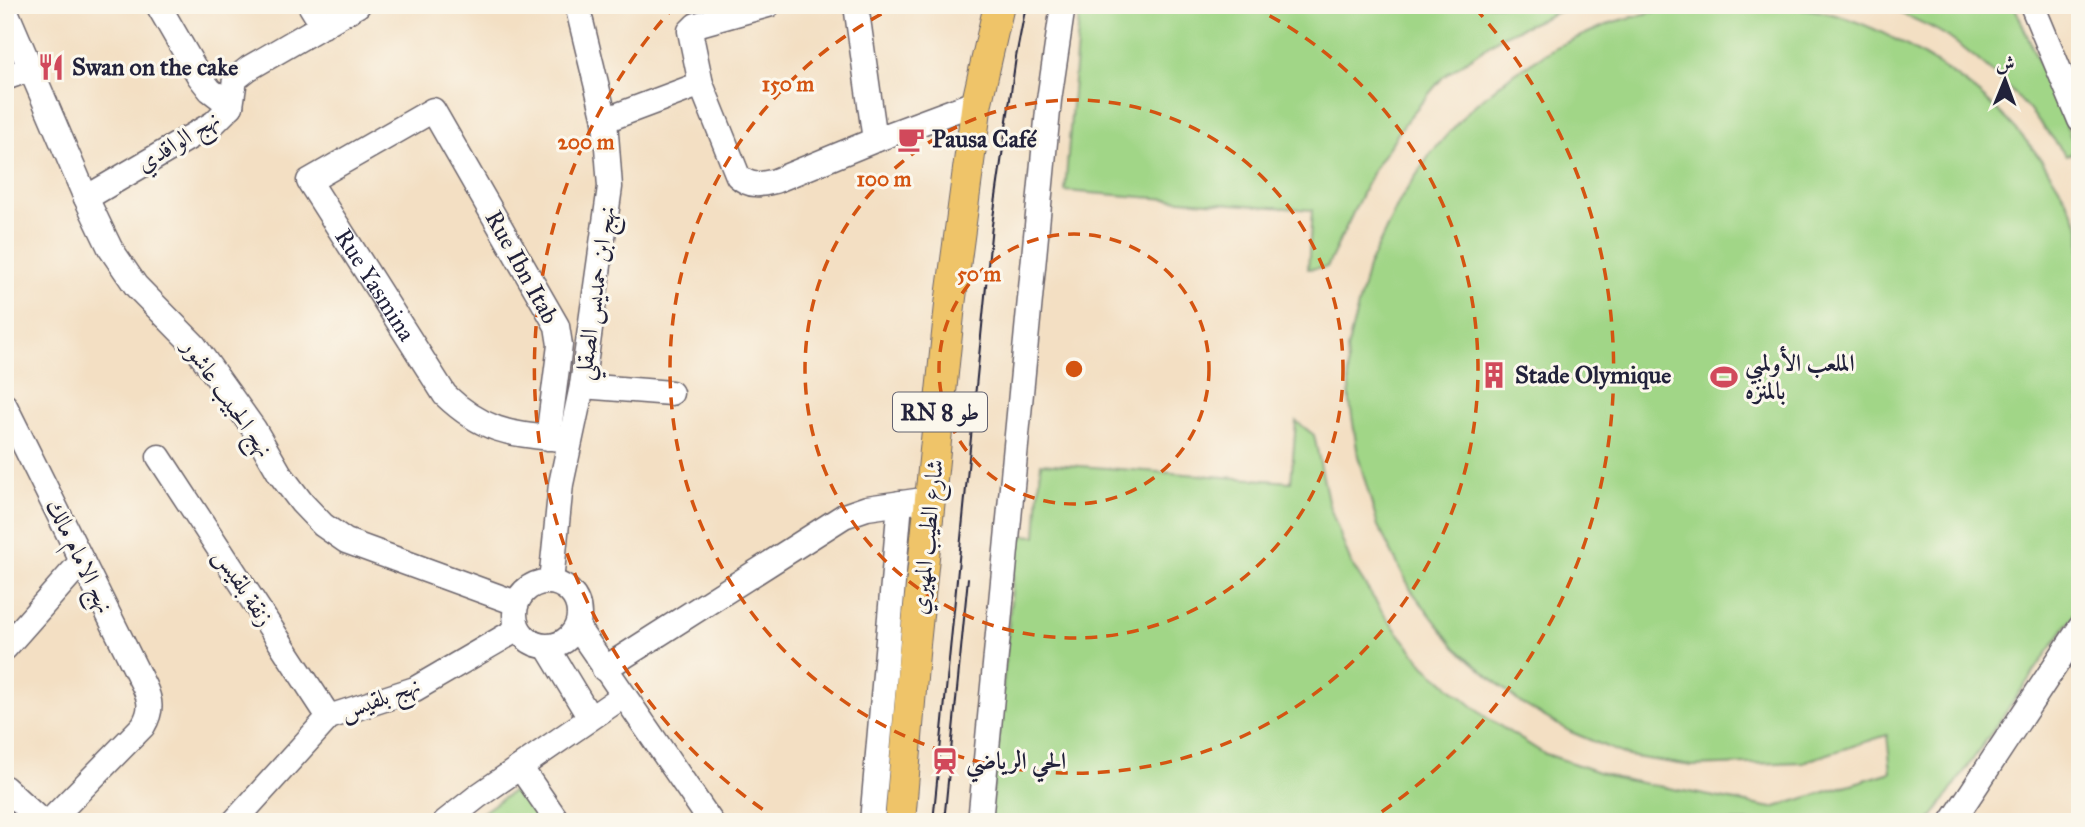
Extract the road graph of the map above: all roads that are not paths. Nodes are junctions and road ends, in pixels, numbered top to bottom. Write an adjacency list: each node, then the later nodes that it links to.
1 (158, 5): 16 (street)
2 (310, 5): 11 (street)
3 (358, 5): 11 (street, نهج الواقدي)
4 (577, 5): 18 (street, نهج ابن حمديس الصقلي)
5 (768, 5): 14 (street)
6 (856, 5): 20 (street)
7 (999, 5): 15 (main road, شارع الطيب المهيري / RN 8 طو)
8 (1063, 5): 51 (street)
9 (2032, 5): 19 (street)
10 (5, 9): 12 (street, نهج الحبيب عاشور)
11 (323, 26): 16 (street, نهج الواقدي)
12 (30, 69): 13 (street); 21 (street, نهج الحبيب عاشور)
13 (5, 78)
14 (701, 85): 18 (street); 20 (street)
15 (977, 102): 20 (street); 27 (main road, شارع الطيب المهيري / RN 8 طو)
16 (231, 107): 21 (street, نهج الواقدي)
17 (433, 110): 25 (street, Rue Ibn Itab); 25 (street, Rue Yasmina)
18 (605, 120): 22 (street, نهج ابن حمديس الصقلي)
19 (2080, 120)
20 (875, 139)
21 (86, 198): 31 (street, نهج الحبيب عاشور)
22 (582, 386): 23 (street); 25 (street, نهج ابن حمديس الصقلي)
23 (671, 393)
24 (5, 406): 29 (street, نهج الامام مالك)
25 (559, 439): 30 (street, نهج ابن حمديس الصقلي)
26 (159, 457): 39 (street, زنقة بلقيس)
27 (932, 494): 28 (street); 50 (main road, شارع الطيب المهيري / RN 8 طو)
28 (900, 503): 37 (street); 49 (street)
29 (82, 561): 36 (street); 44 (street, نهج الامام مالك)
30 (551, 582): 31 (street); 32 (street)
31 (516, 603): 33 (street)
32 (577, 627): 35 (street); 37 (street)
33 (518, 629): 35 (street); 39 (street, نهج بلقيس)
34 (2079, 630): 52 (street)
35 (547, 647): 40 (street)
36 (5, 648)
37 (604, 669): 38 (street)
38 (623, 696): 40 (street); 48 (street)
39 (329, 717): 45 (street, نهج بلقيس)
40 (590, 719): 41 (street)
41 (520, 767): 46 (street); 47 (street)
42 (5, 788): 43 (street)
43 (42, 822)
44 (48, 822)
45 (234, 822)
46 (445, 822)
47 (558, 822)
48 (711, 822)
49 (872, 822)
50 (900, 822)
51 (980, 822)
52 (1952, 822)

